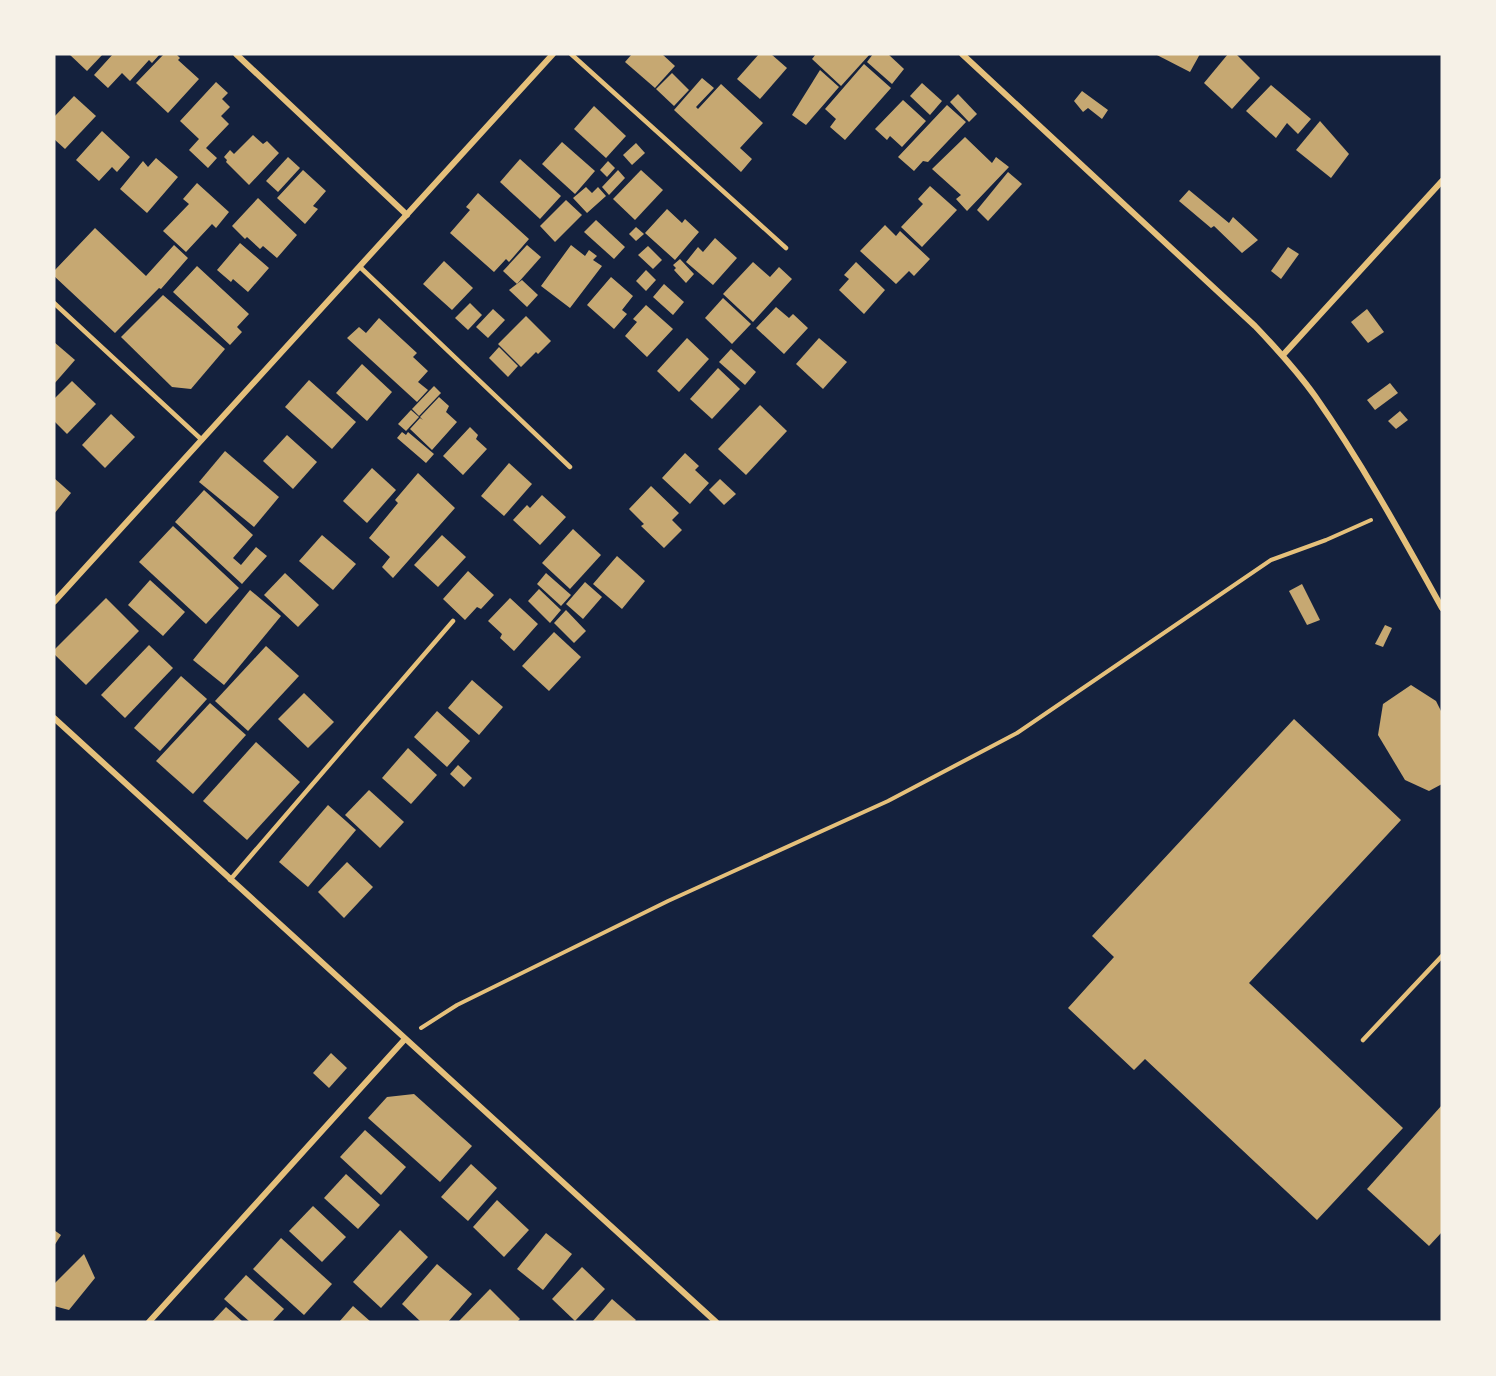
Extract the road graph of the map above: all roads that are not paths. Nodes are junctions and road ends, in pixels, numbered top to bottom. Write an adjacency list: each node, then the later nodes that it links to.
1 (236, 54): 6 (street)
2 (553, 54): 6 (street)
3 (571, 54): 7 (lane)
4 (962, 54): 10 (street)
5 (1442, 181): 10 (street)
6 (407, 215): 8 (street)
7 (786, 248)
8 (360, 267): 11 (street); 12 (lane)
9 (54, 303): 11 (lane)
10 (1283, 356): 14 (street)
11 (202, 440): 13 (street)
12 (570, 467)
13 (54, 602)
14 (1442, 608)
15 (453, 621): 17 (lane)
16 (54, 718): 17 (street)
17 (230, 880): 19 (street)
18 (1442, 956): 20 (lane)
19 (405, 1039): 21 (street); 22 (street)
20 (1363, 1040)
21 (149, 1322)
22 (716, 1322)

